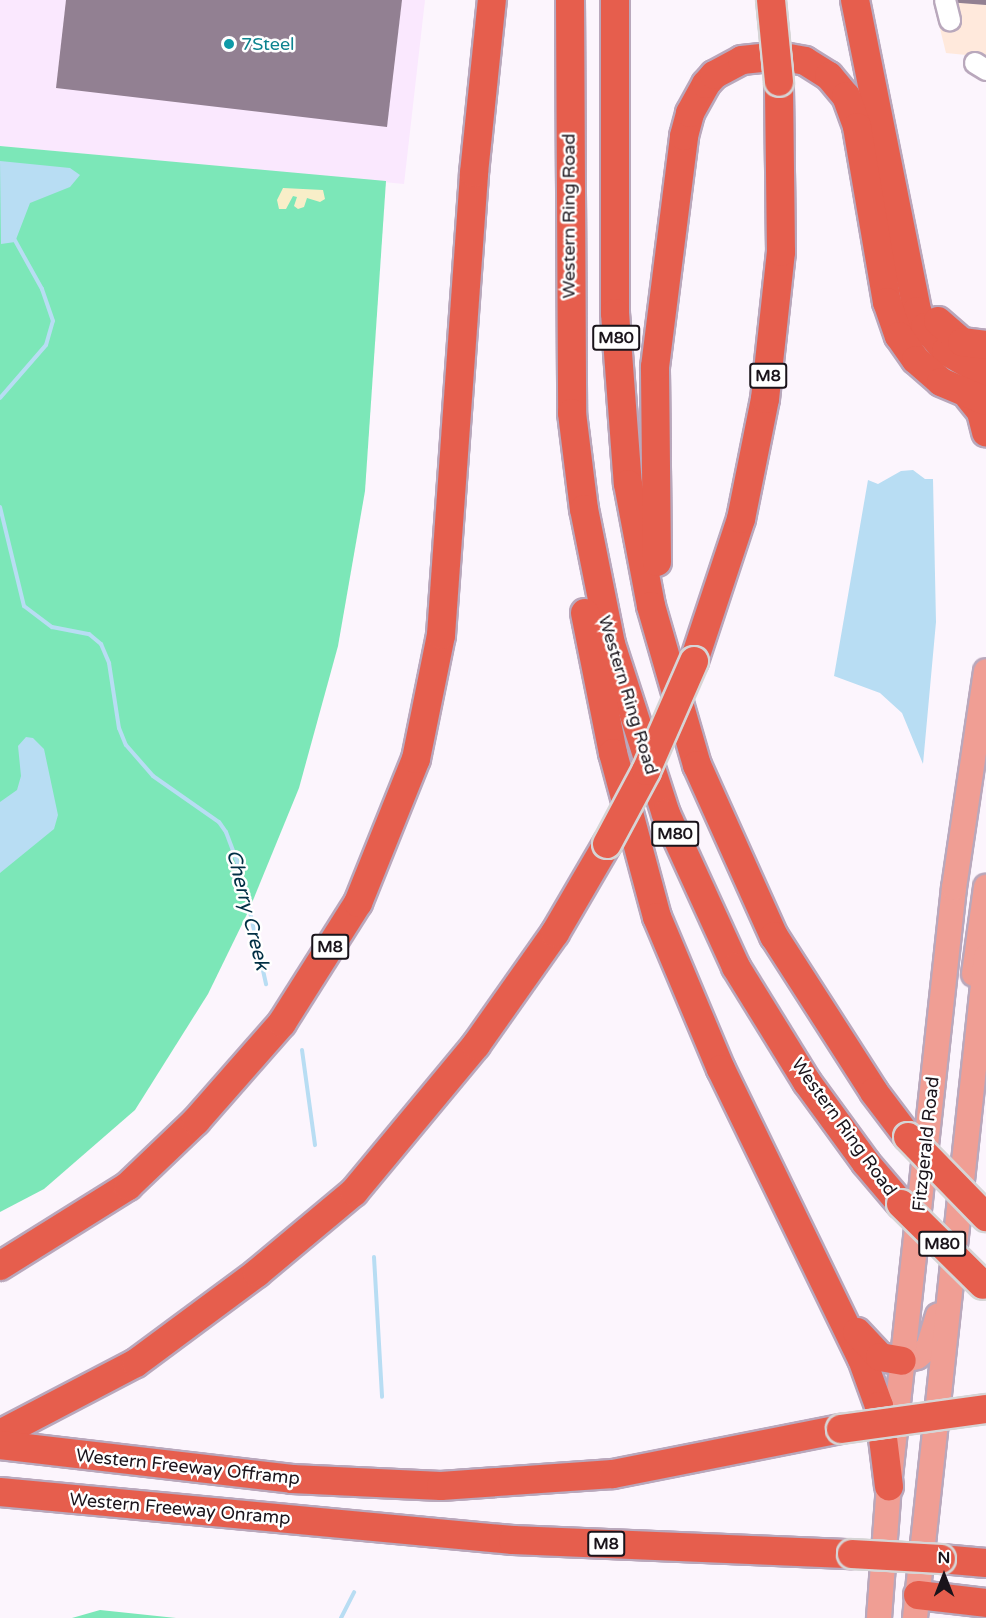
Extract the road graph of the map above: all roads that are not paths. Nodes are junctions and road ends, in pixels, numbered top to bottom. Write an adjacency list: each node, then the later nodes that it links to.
1 (492, 0): 21 (highway, M8)
2 (570, 0): 14 (highway, Western Ring Road / M80)
3 (615, 0): 16 (highway, M80)
4 (771, 0): 16 (highway, M8, bridge)
5 (855, 0): 10 (highway)
6 (945, 0): 7 (lane)
7 (950, 20)
8 (986, 62): 9 (lane)
9 (986, 70)
10 (901, 225): 11 (highway); 12 (highway)
11 (986, 345)
12 (986, 374)
13 (978, 399): 15 (highway); 16 (highway)
14 (572, 413): 22 (highway, Western Ring Road / M80, bridge); 23 (highway)
15 (986, 432)
16 (682, 666): 20 (highway, M80, bridge); 26 (highway, M8, bridge)
17 (986, 671): 24 (main road, Fitzgerald Road)
18 (986, 887): 24 (main road)
19 (986, 957): 32 (main road)
20 (986, 1217)
21 (0, 1266)
22 (984, 1286)
23 (835, 1300): 24 (highway); 27 (highway)
24 (902, 1361): 27 (main road, Fitzgerald Road)
25 (986, 1409): 26 (highway, Western Freeway Offramp / M8, bridge)
26 (4, 1442)
27 (889, 1486): 29 (main road, Fitzgerald Road)
28 (0, 1492): 30 (highway, Western Freeway Onramp / M8, bridge)
29 (883, 1563): 32 (main road); 34 (main road, Fitzgerald Road)
30 (986, 1563)
31 (986, 1603): 32 (highway)
32 (917, 1606)
33 (986, 1614): 35 (highway)
34 (879, 1618)
35 (946, 1618)

